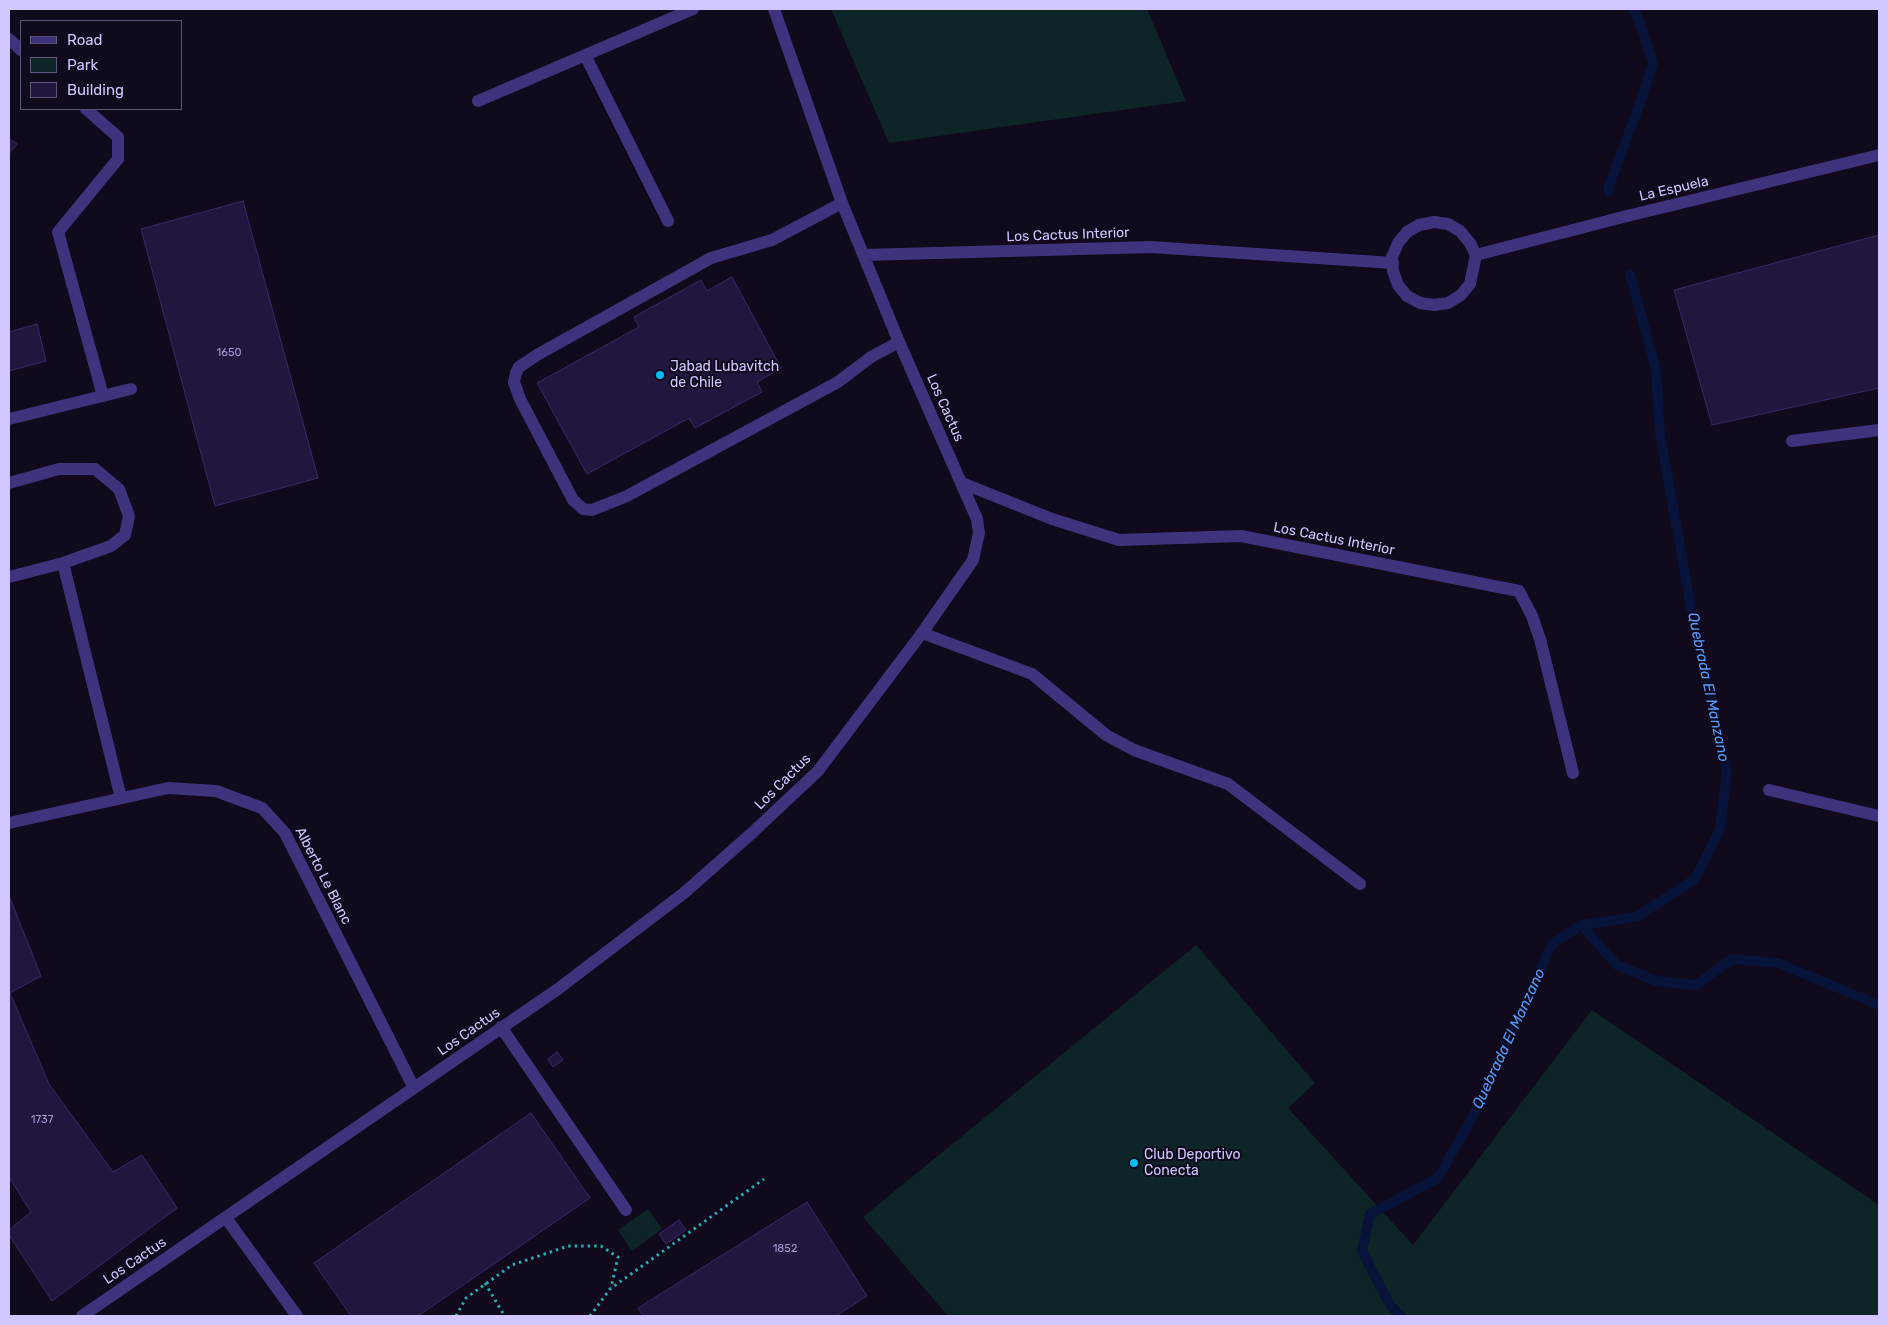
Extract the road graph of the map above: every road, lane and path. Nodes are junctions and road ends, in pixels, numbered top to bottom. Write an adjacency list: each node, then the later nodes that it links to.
1 (693, 9): 5 (street)
2 (774, 9): 9 (street, Los Cactus)
3 (9, 39): 4 (street)
4 (20, 49)
5 (585, 55): 6 (street); 10 (street)
6 (478, 101)
7 (87, 110): 16 (street)
8 (1879, 155): 12 (street, La Espuela)
9 (842, 203): 11 (street, Los Cactus); 14 (street)
10 (668, 221)
11 (864, 255): 13 (street, Los Cactus Interior); 14 (street, Los Cactus)
12 (1476, 255): 13 (street); 13 (street)
13 (1393, 263)
14 (899, 342): 20 (street, Los Cactus)
15 (130, 389): 16 (street)
16 (103, 396): 17 (street)
17 (9, 418)
18 (1879, 430): 19 (street)
19 (1792, 441)
20 (962, 483): 24 (street, Los Cactus); 25 (street, Los Cactus Interior)
21 (9, 484): 22 (street)
22 (63, 563): 23 (street); 27 (street)
23 (9, 577)
24 (922, 632): 30 (street); 31 (street, Los Cactus)
25 (1573, 773)
26 (1769, 790): 28 (street)
27 (121, 798): 29 (street, Alberto Le Blanc); 32 (street, Alberto Le Blanc)
28 (1879, 816)
29 (9, 823)
30 (1360, 884)
31 (501, 1027): 32 (street, Los Cactus); 34 (street)
32 (414, 1088): 35 (street, Los Cactus)
33 (764, 1179): 37 (path)
34 (626, 1210)
35 (226, 1218): 39 (street, Los Cactus); 40 (street)
36 (486, 1283): 37 (path); 38 (path); 41 (path)
37 (610, 1289): 42 (path)
38 (504, 1315)
39 (82, 1316)
40 (297, 1316)
41 (456, 1316)
42 (590, 1316)

